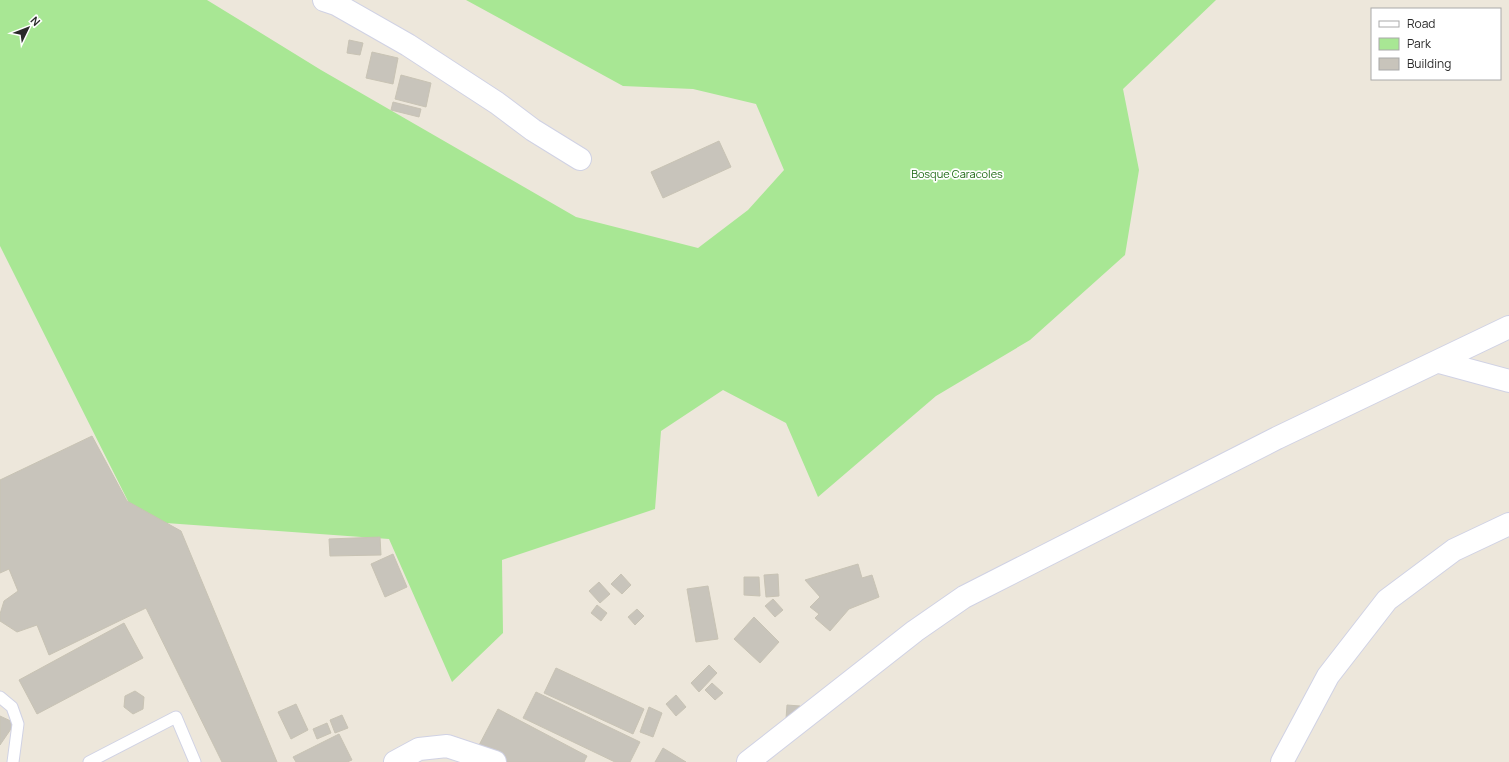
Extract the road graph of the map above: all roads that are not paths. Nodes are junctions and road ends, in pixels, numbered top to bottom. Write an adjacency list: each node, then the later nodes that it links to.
1 (324, 0): 2 (street)
2 (580, 159)
3 (1509, 327): 4 (street)
4 (1439, 362): 5 (street); 13 (street)
5 (1509, 381)
6 (1509, 524): 14 (street)
7 (0, 697): 8 (lane)
8 (13, 762)
9 (89, 762): 10 (lane)
10 (195, 762)
11 (395, 762): 12 (street)
12 (495, 762)
13 (748, 762)
14 (1282, 762)

